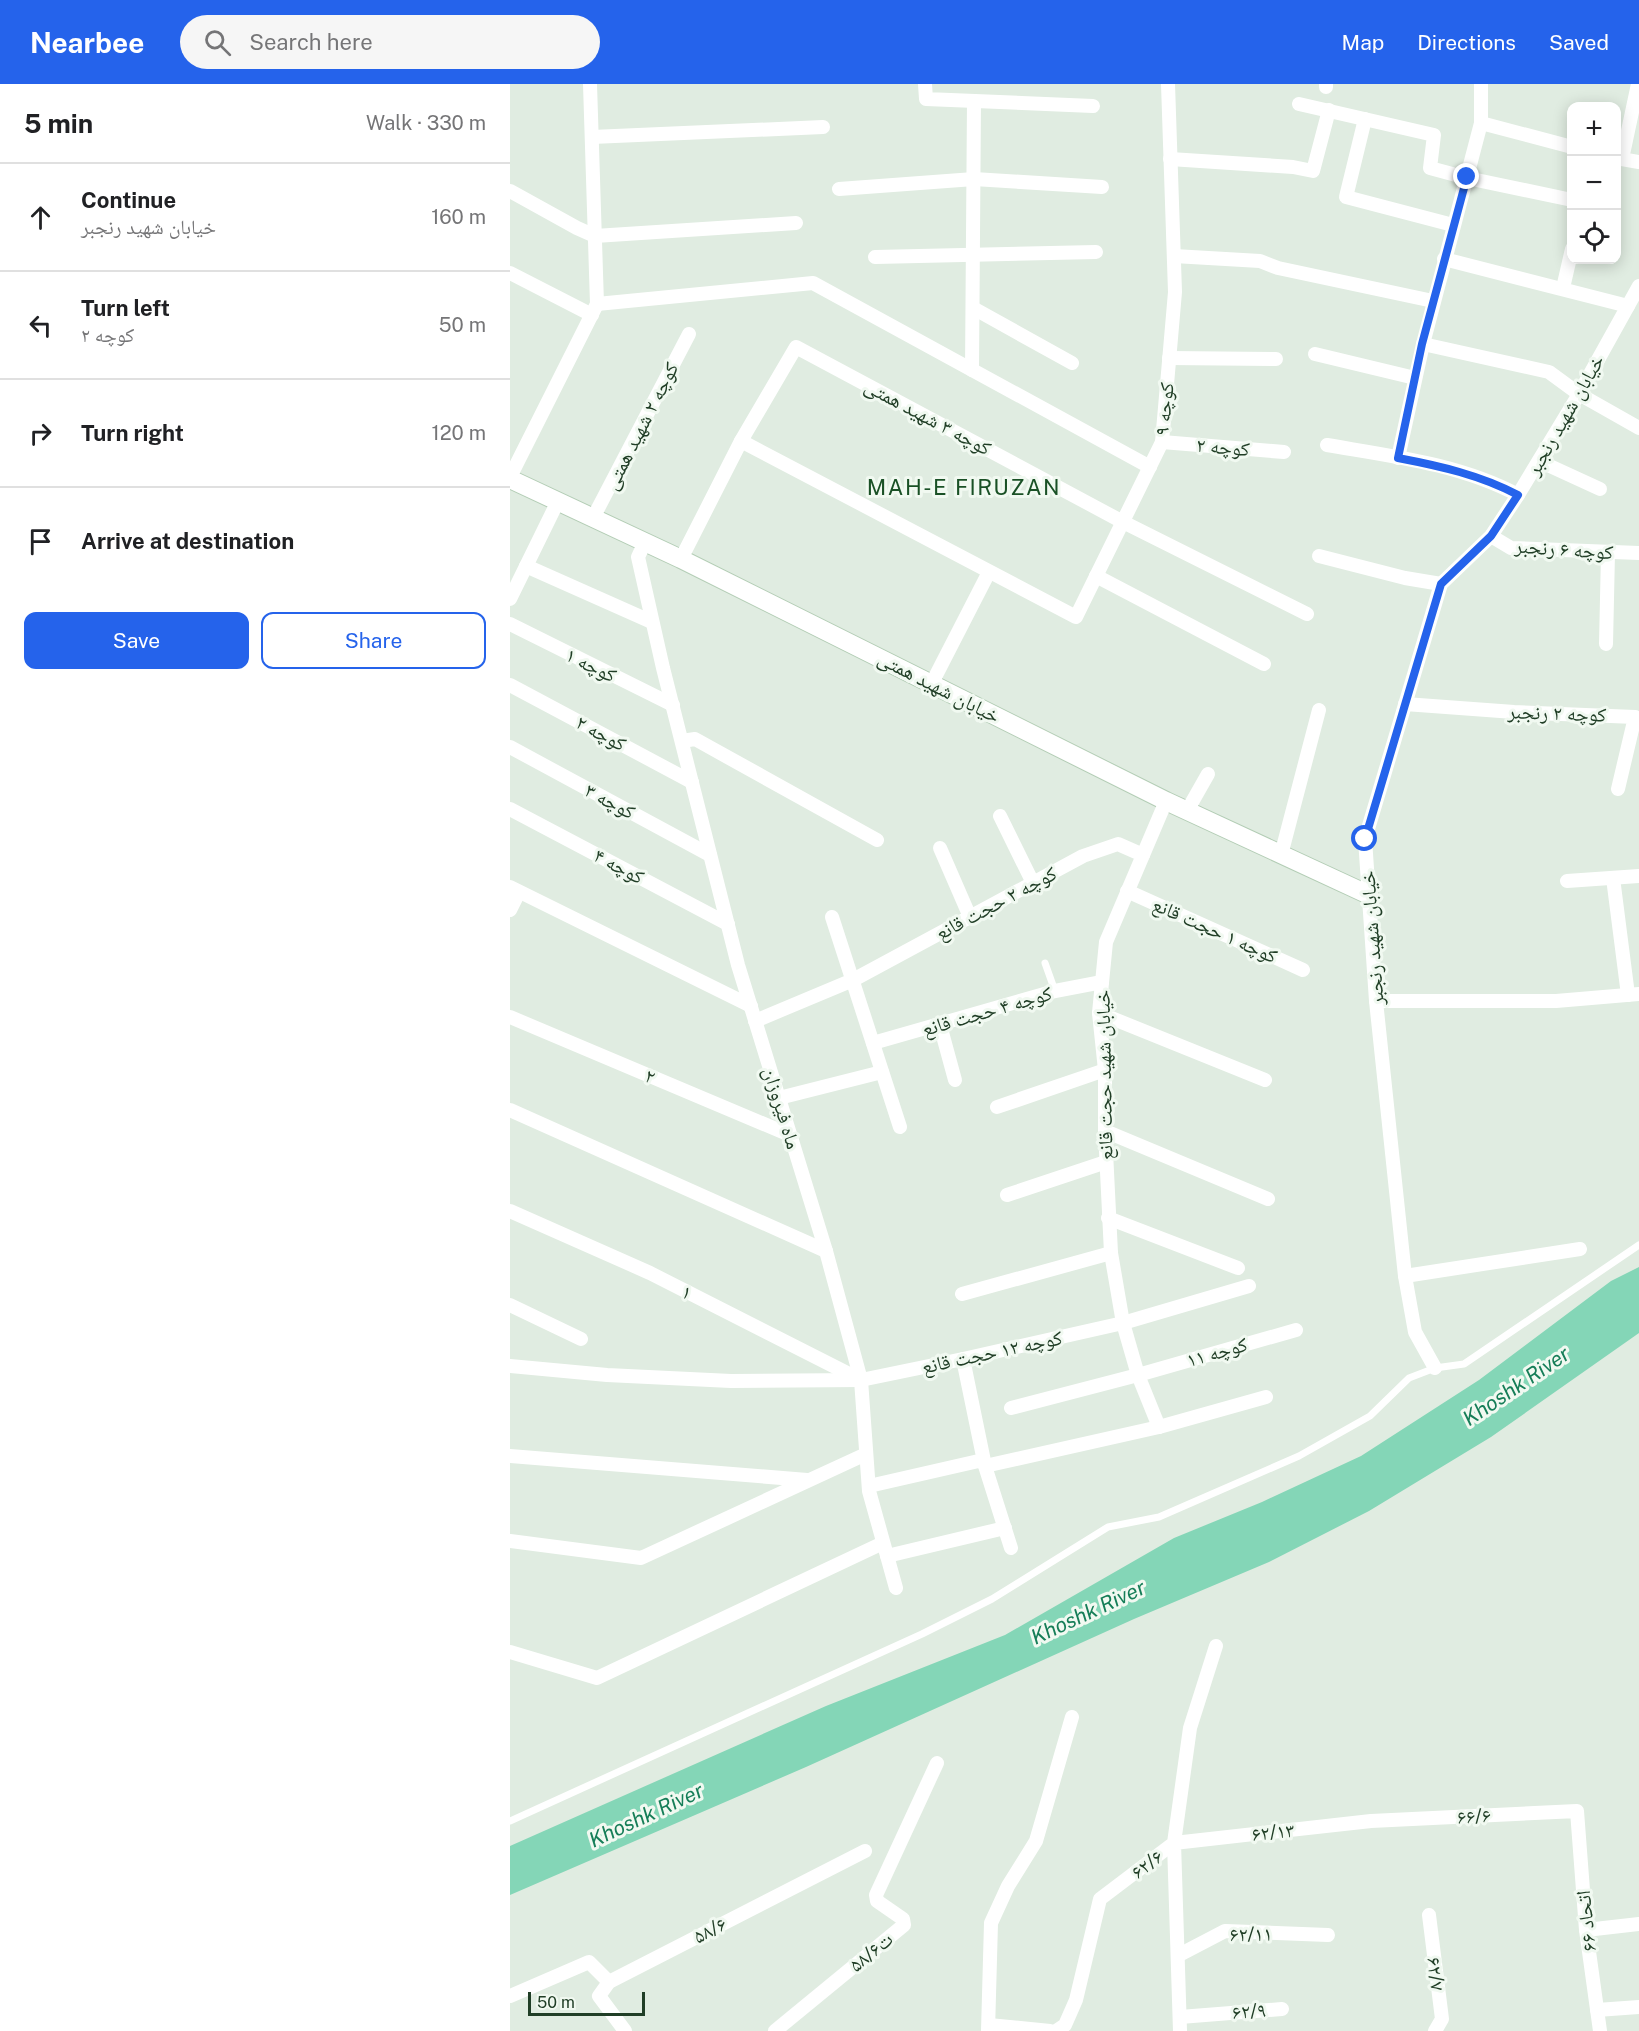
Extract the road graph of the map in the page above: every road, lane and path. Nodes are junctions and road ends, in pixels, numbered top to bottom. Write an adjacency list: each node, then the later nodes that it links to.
1 (590, 84): 13 (street)
2 (925, 84): 6 (street)
3 (1168, 84): 17 (street, کوچه ۹)
4 (1481, 84): 11 (street)
5 (1638, 84): 15 (street)
6 (974, 101): 8 (street); 20 (street)
7 (1299, 104): 9 (street)
8 (1093, 106)
9 (1329, 111): 10 (street); 17 (street)
10 (1365, 119): 19 (street); 26 (street)
11 (1481, 123): 14 (street); 19 (street)
12 (823, 127): 13 (street)
13 (592, 137): 27 (street)
14 (1567, 146)
15 (1620, 156)
16 (1621, 158): 18 (street)
17 (1170, 159): 30 (street, کوچه ۹)
18 (1639, 162)
19 (1467, 177): 24 (street); 26 (street)
20 (974, 179): 21 (street); 22 (street); 29 (street)
21 (1102, 187)
22 (839, 189)
23 (510, 191): 27 (street)
24 (1567, 199)
25 (796, 223): 27 (street)
26 (1453, 225): 32 (street)
27 (595, 236): 40 (street)
28 (1096, 252): 29 (street)
29 (973, 255): 31 (street); 39 (street)
30 (1174, 256): 37 (street); 44 (street, کوچه ۹)
31 (875, 257)
32 (1444, 259): 35 (street); 37 (street)
33 (1569, 264): 35 (street)
34 (510, 273): 40 (street)
35 (1563, 288): 38 (street)
36 (1638, 289): 38 (street, خیابان شهید رنجبر)
37 (1433, 301): 42 (street)
38 (1628, 306): 49 (street, خیابان شهید رنجبر)
39 (973, 308): 46 (street); 47 (street)
40 (595, 310): 47 (street); 58 (street)
41 (689, 334): 62 (street, کوچه ۲ شهید همتی)
42 (1422, 344): 48 (street); 49 (street)
43 (1315, 354): 48 (street)
44 (1169, 358): 45 (street); 52 (street, کوچه ۹)
45 (1276, 359)
46 (1072, 363)
47 (972, 370): 57 (street)
48 (1415, 378): 55 (street)
49 (1579, 394): 50 (street); 56 (street, خیابان شهید رنجبر)
50 (1639, 428)
51 (741, 441): 63 (street, کوچه ۳ شهید همتی); 69 (street, کوچه ۳ شهید همتی); 71 (street, کوچه ۹)
52 (1162, 442): 54 (street, کوچه ۲); 57 (street, کوچه ۹)
53 (1327, 445): 55 (street)
54 (1284, 452)
55 (1398, 458): 60 (street)
56 (1539, 461): 59 (street); 60 (street, خیابان شهید رنجبر)
57 (1150, 467): 63 (street, کوچه ۹)
58 (510, 478): 61 (street, خیابان شهید همتی)
59 (1600, 489)
60 (1518, 495): 64 (street, خیابان شهید رنجبر)
61 (558, 501): 62 (street, خیابان شهید همتی); 70 (street)
62 (593, 518): 65 (street, خیابان شهید همتی)
63 (1123, 522): 72 (street, کوچه ۹); 75 (street, کوچه ۳ شهید همتی)
64 (1491, 536): 66 (street, کوچه ۶ رنجبر); 73 (street, خیابان شهید رنجبر)
65 (645, 542): 69 (street, خیابان شهید همتی); 76 (street, ماه فیروزان)
66 (1608, 553): 67 (street, کوچه ۶ رنجبر); 78 (street)
67 (1639, 553)
68 (1319, 556): 73 (street)
69 (681, 559): 80 (street, خیابان شهید همتی)
70 (526, 566): 74 (street); 76 (street)
71 (989, 572): 72 (street, کوچه ۹); 80 (street)
72 (1096, 576): 79 (street)
73 (1441, 584): 82 (street, خیابان شهید رنجبر)
74 (510, 599)
75 (1307, 614)
76 (652, 622): 83 (street, ماه فیروزان)
77 (510, 624): 83 (street, کوچه ۱)
78 (1606, 644)
79 (1264, 664)
80 (932, 683): 90 (street, خیابان شهید همتی)
81 (510, 685): 88 (street, کوچه ۲)
82 (1405, 704): 89 (street, کوچه ۲ رنجبر); 105 (street, خیابان شهید رنجبر)
83 (673, 705): 85 (street, ماه فیروزان)
84 (1318, 710): 98 (street)
85 (682, 741): 88 (street, ماه فیروزان); 94 (street)
86 (510, 747): 96 (street, کوچه ۳)
87 (1208, 774): 92 (street)
88 (692, 782): 96 (street, ماه فیروزان)
89 (1618, 789)
90 (1166, 801): 92 (street, خیابان شهید همتی); 97 (street, خیابان شهید حجت قانع)
91 (510, 809): 109 (street, کوچه ۴)
92 (1188, 811): 98 (street, خیابان شهید همتی)
93 (1000, 816): 102 (street)
94 (877, 840)
95 (940, 848): 108 (street)
96 (710, 855): 109 (street, ماه فیروزان)
97 (1143, 855): 102 (street, کوچه ۲ حجت قانع); 104 (street, خیابان شهید حجت قانع)
98 (1281, 855): 105 (street, خیابان شهید همتی)
99 (1639, 876): 100 (street)
100 (1613, 878): 101 (street); 115 (street)
101 (1567, 881)
102 (1033, 883): 108 (street, کوچه ۲ حجت قانع)
103 (514, 890): 106 (street); 117 (street)
104 (1127, 891): 111 (street, کوچه ۱ حجت قانع); 113 (street, خیابان شهید حجت قانع)
105 (1369, 895): 116 (street, خیابان شهید رنجبر)
106 (510, 910)
107 (832, 917): 112 (street)
108 (970, 917): 112 (street, کوچه ۲ حجت قانع)
109 (728, 924): 117 (street, ماه فیروزان)
110 (1045, 963): 114 (lane)
111 (1303, 970)
112 (854, 980): 120 (street, کوچه ۲ حجت قانع); 122 (street)
113 (1102, 982): 114 (street, کوچه ۴ حجت قانع); 118 (street, خیابان شهید حجت قانع)
114 (1055, 991): 121 (street, کوچه ۴ حجت قانع)
115 (1633, 994): 116 (street)
116 (1376, 1001): 143 (street, خیابان شهید رنجبر)
117 (751, 1006): 120 (street, ماه فیروزان)
118 (1099, 1013): 123 (street, خیابان شهید حجت قانع); 126 (street)
119 (510, 1017): 132 (street, ۲)
120 (755, 1021): 127 (street, ماه فیروزان)
121 (940, 1025): 122 (street, کوچه ۴ حجت قانع); 125 (street)
122 (873, 1043): 124 (street)
123 (1105, 1070): 128 (street); 131 (street, خیابان شهید حجت قانع)
124 (882, 1072): 127 (street); 130 (street)
125 (955, 1080)
126 (1265, 1080)
127 (779, 1098): 132 (street, ماه فیروزان)
128 (997, 1107)
129 (510, 1110): 140 (street)
130 (900, 1127)
131 (1105, 1131): 133 (street, خیابان شهید حجت قانع); 135 (street)
132 (790, 1135): 140 (street, ماه فیروزان)
133 (1106, 1162): 134 (street); 137 (street, خیابان شهید حجت قانع)
134 (1007, 1195)
135 (1268, 1199)
136 (510, 1211): 154 (street, ۱)
137 (1108, 1218): 141 (street, خیابان شهید حجت قانع); 142 (street)
138 (1639, 1245): 152 (lane)
139 (1580, 1249): 143 (street)
140 (826, 1251): 154 (street, ماه فیروزان)
141 (1111, 1253): 145 (street); 147 (street, خیابان شهید حجت قانع)
142 (1238, 1268)
143 (1405, 1276): 152 (street, خیابان شهید رنجبر)
144 (1249, 1286): 147 (street, کوچه ۱۲ حجت قانع)
145 (962, 1294)
146 (510, 1305): 149 (street)
147 (1123, 1323): 150 (street, کوچه ۱۲ حجت قانع); 153 (street, خیابان شهید حجت قانع)
148 (1296, 1330): 153 (street, کوچه ۱۱)
149 (581, 1339)
150 (963, 1359): 154 (street, کوچه ۱۲ حجت قانع); 160 (street)
151 (510, 1366): 154 (street, کوچه ۱۲ حجت قانع)
152 (1435, 1368): 173 (lane)
153 (1138, 1375): 156 (street, کوچه ۱۱); 157 (street, خیابان شهید حجت قانع)
154 (861, 1380): 158 (street, ماه فیروزان)
155 (1266, 1397): 157 (street)
156 (1011, 1408)
157 (1159, 1427): 160 (street)
158 (866, 1454): 161 (street); 162 (street, ماه فیروزان)
159 (510, 1456): 161 (street)
160 (984, 1463): 162 (street); 163 (street)
161 (809, 1481): 164 (street)
162 (869, 1486): 166 (street, ماه فیروزان)
163 (1005, 1528): 165 (street); 166 (street)
164 (510, 1541)
165 (1011, 1548)
166 (885, 1550): 167 (street, ماه فیروزان); 169 (street)
167 (896, 1588)
168 (1216, 1646): 175 (street, ۶۲/۶)
169 (510, 1652)
170 (1072, 1718): 188 (street)
171 (937, 1763): 190 (street, ۵۸/۶ت)
172 (1577, 1811): 174 (street, ۶۶/۶); 179 (street, اتحاد ۶۶)
173 (510, 1821)
174 (1371, 1821): 175 (street, ۶۲/۱۳)
175 (1174, 1843): 181 (street); 192 (street, ۶۲/۶)
176 (865, 1851): 182 (street, ۵۸/۶)
177 (1429, 1915): 193 (street, ۶۲/۷)
178 (1639, 1924): 179 (street)
179 (1586, 1930): 186 (street, اتحاد ۶۶)
180 (1328, 1935): 181 (street, ۶۲/۱۱)
181 (1179, 1955): 187 (street)
182 (609, 1982): 183 (street); 189 (street)
183 (510, 1996)
184 (1639, 2007): 186 (street)
185 (1282, 2009): 187 (street, ۶۲/۹)
186 (1597, 2010): 194 (street, اتحاد ۶۶)
187 (1180, 2024)
188 (988, 2028): 191 (street)
189 (626, 2031)
190 (776, 2031)
191 (1050, 2031)
192 (1056, 2031)
193 (1435, 2031)
194 (1600, 2031)

